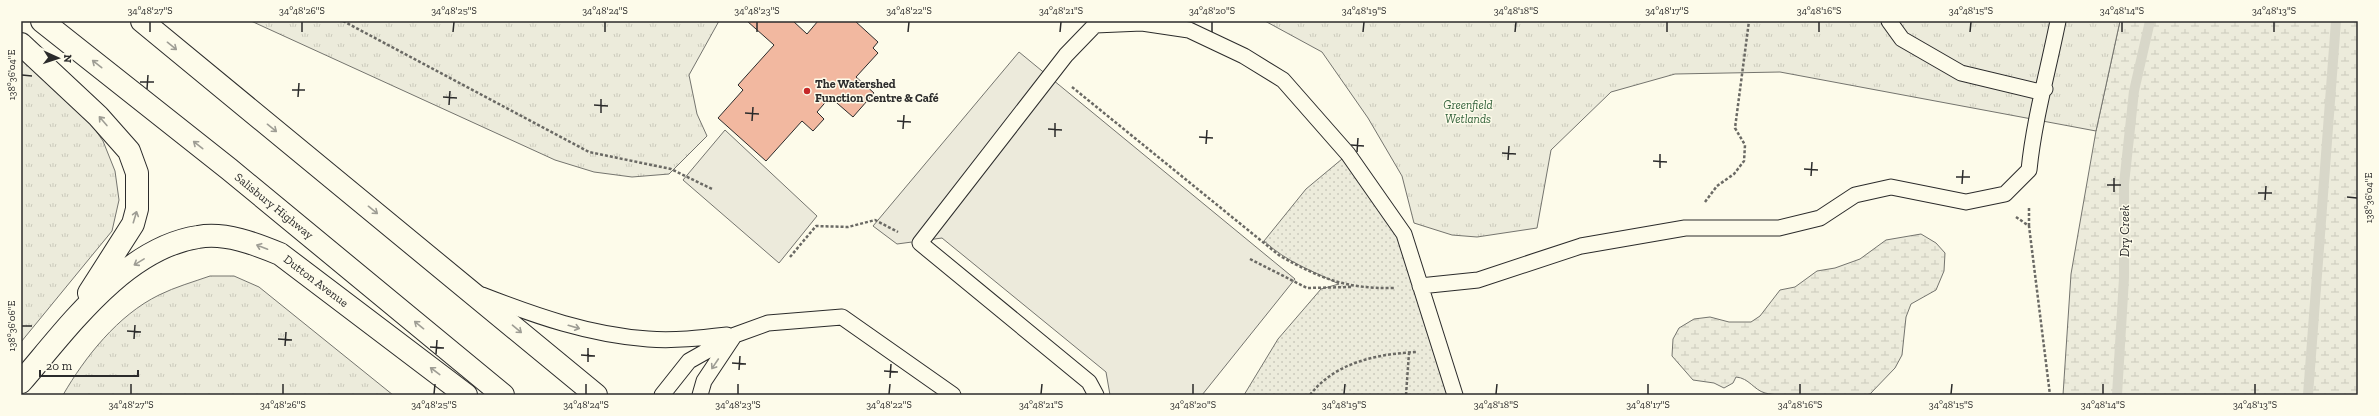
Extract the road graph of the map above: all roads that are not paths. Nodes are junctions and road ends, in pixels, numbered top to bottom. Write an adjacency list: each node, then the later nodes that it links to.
1 (42, 21): 13 (main road, Salisbury Highway, one-way to 1)
2 (142, 21): 8 (main road, one-way to 8)
3 (1889, 21): 6 (lane)
4 (2058, 21): 6 (lane)
5 (21, 44): 9 (main road, Dutton Avenue, one-way to 5)
6 (2045, 90): 7 (lane)
7 (1420, 286): 18 (lane); 19 (lane)
8 (472, 291): 10 (lane, one-way to 10); 14 (main road, one-way to 14)
9 (72, 323): 11 (main road, Dutton Avenue); 12 (main road, Dutton Avenue, one-way to 9)
10 (735, 335): 15 (lane); 16 (lane, one-way to 16); 17 (lane)
11 (21, 382)
12 (466, 395)
13 (503, 395)
14 (596, 395)
15 (662, 395)
16 (700, 395)
17 (953, 395)
18 (1096, 395)
19 (1455, 395)

